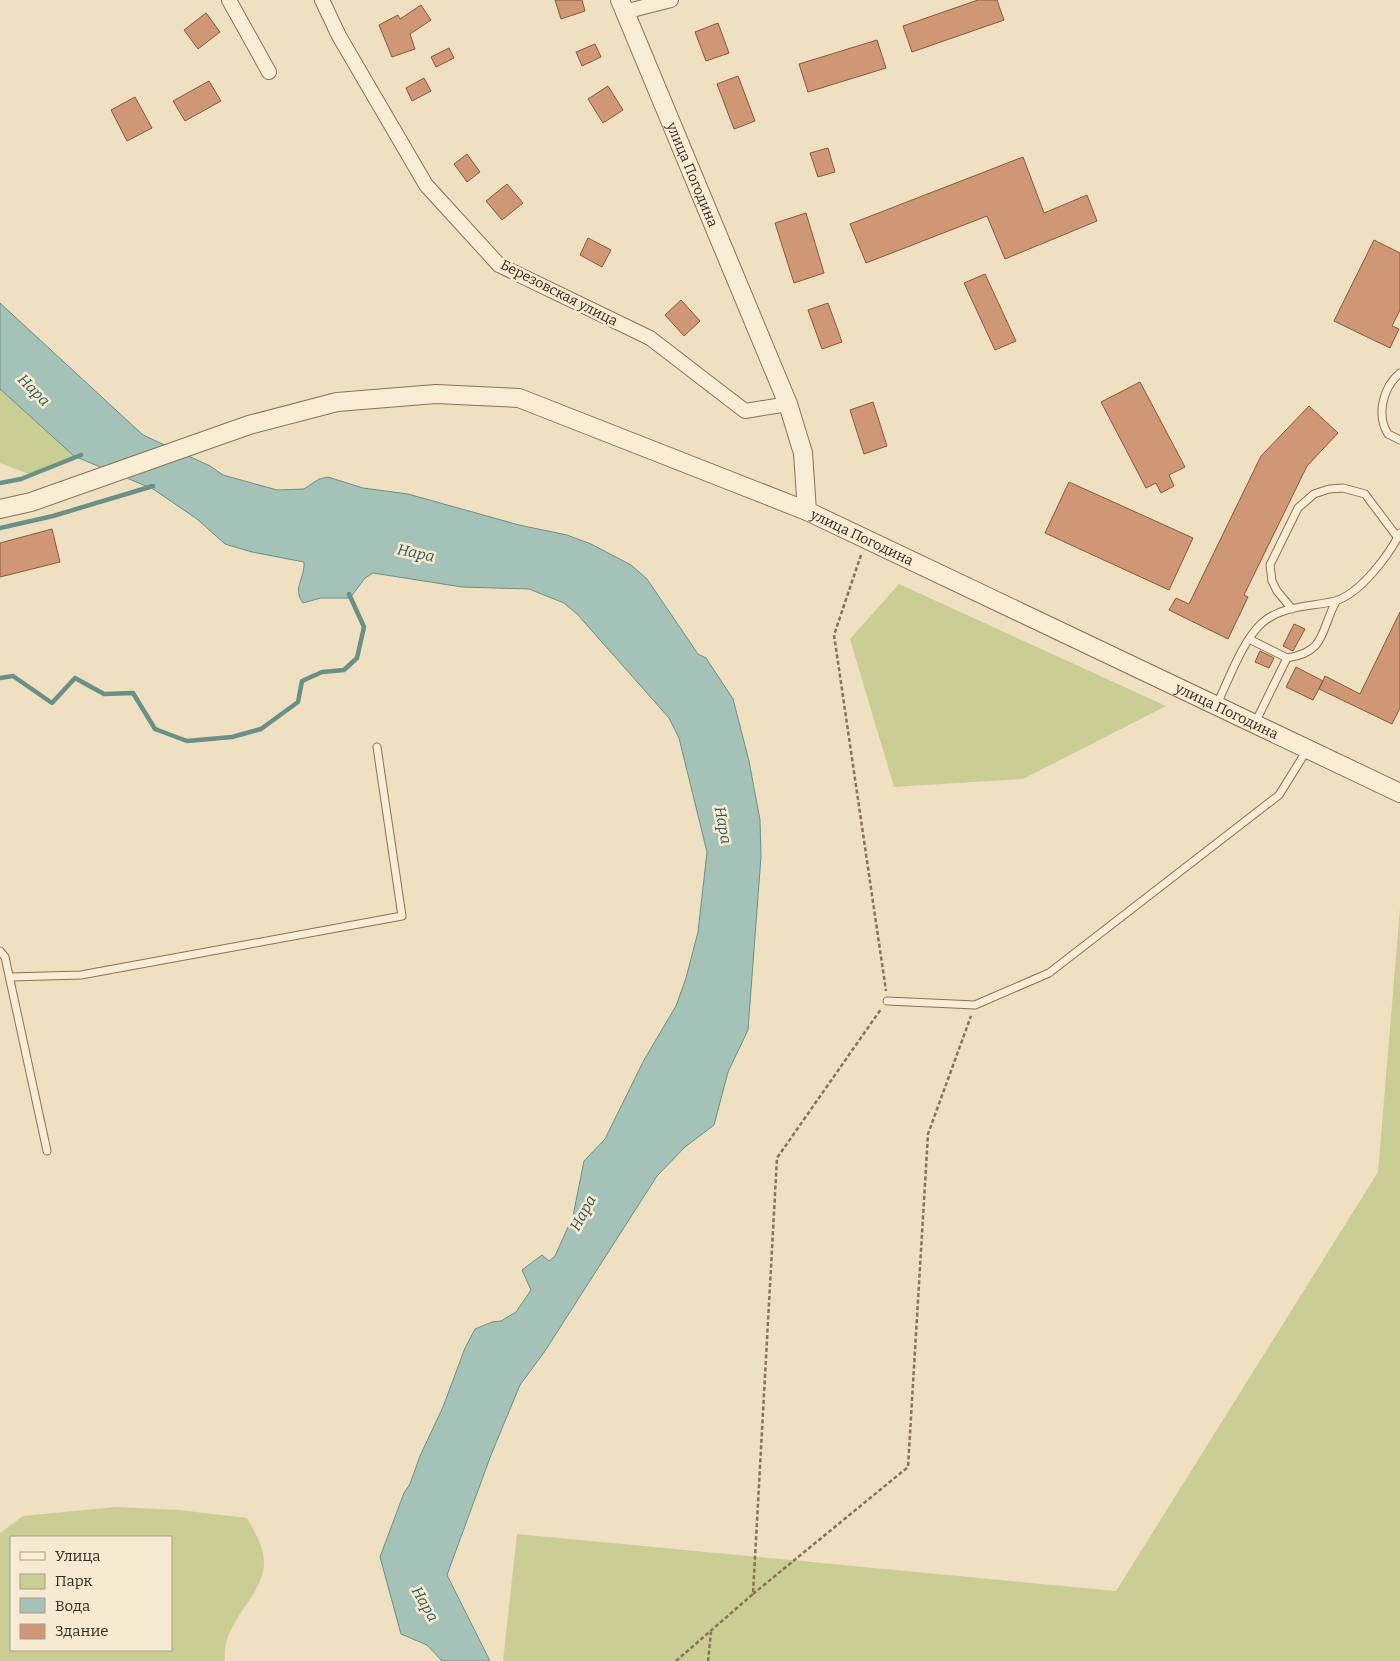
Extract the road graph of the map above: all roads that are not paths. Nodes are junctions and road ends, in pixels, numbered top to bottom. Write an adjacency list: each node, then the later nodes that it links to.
1 (229, 0): 5 (street)
2 (322, 0): 7 (street, Березовская улица)
3 (670, 0): 4 (street, улица Погодина)
4 (622, 6): 7 (street, улица Погодина)
5 (269, 72)
6 (1400, 374): 8 (lane)
7 (788, 404): 10 (street, улица Погодина)
8 (1400, 440)
9 (0, 509): 10 (street)
10 (807, 511): 16 (street, улица Погодина)
11 (1399, 535): 12 (lane); 13 (lane)
12 (1337, 600): 13 (lane); 15 (lane)
13 (1292, 609): 14 (lane)
14 (1249, 639): 15 (lane); 16 (lane)
15 (1287, 658): 17 (lane)
16 (1216, 707): 17 (street, улица Погодина)
17 (1254, 725): 19 (street, улица Погодина)
18 (377, 747): 22 (lane)
19 (1307, 750): 20 (street, улица Погодина); 23 (lane)
20 (1400, 793)
21 (0, 951): 22 (lane)
22 (10, 977): 24 (lane)
23 (887, 1001)
24 (47, 1151)

